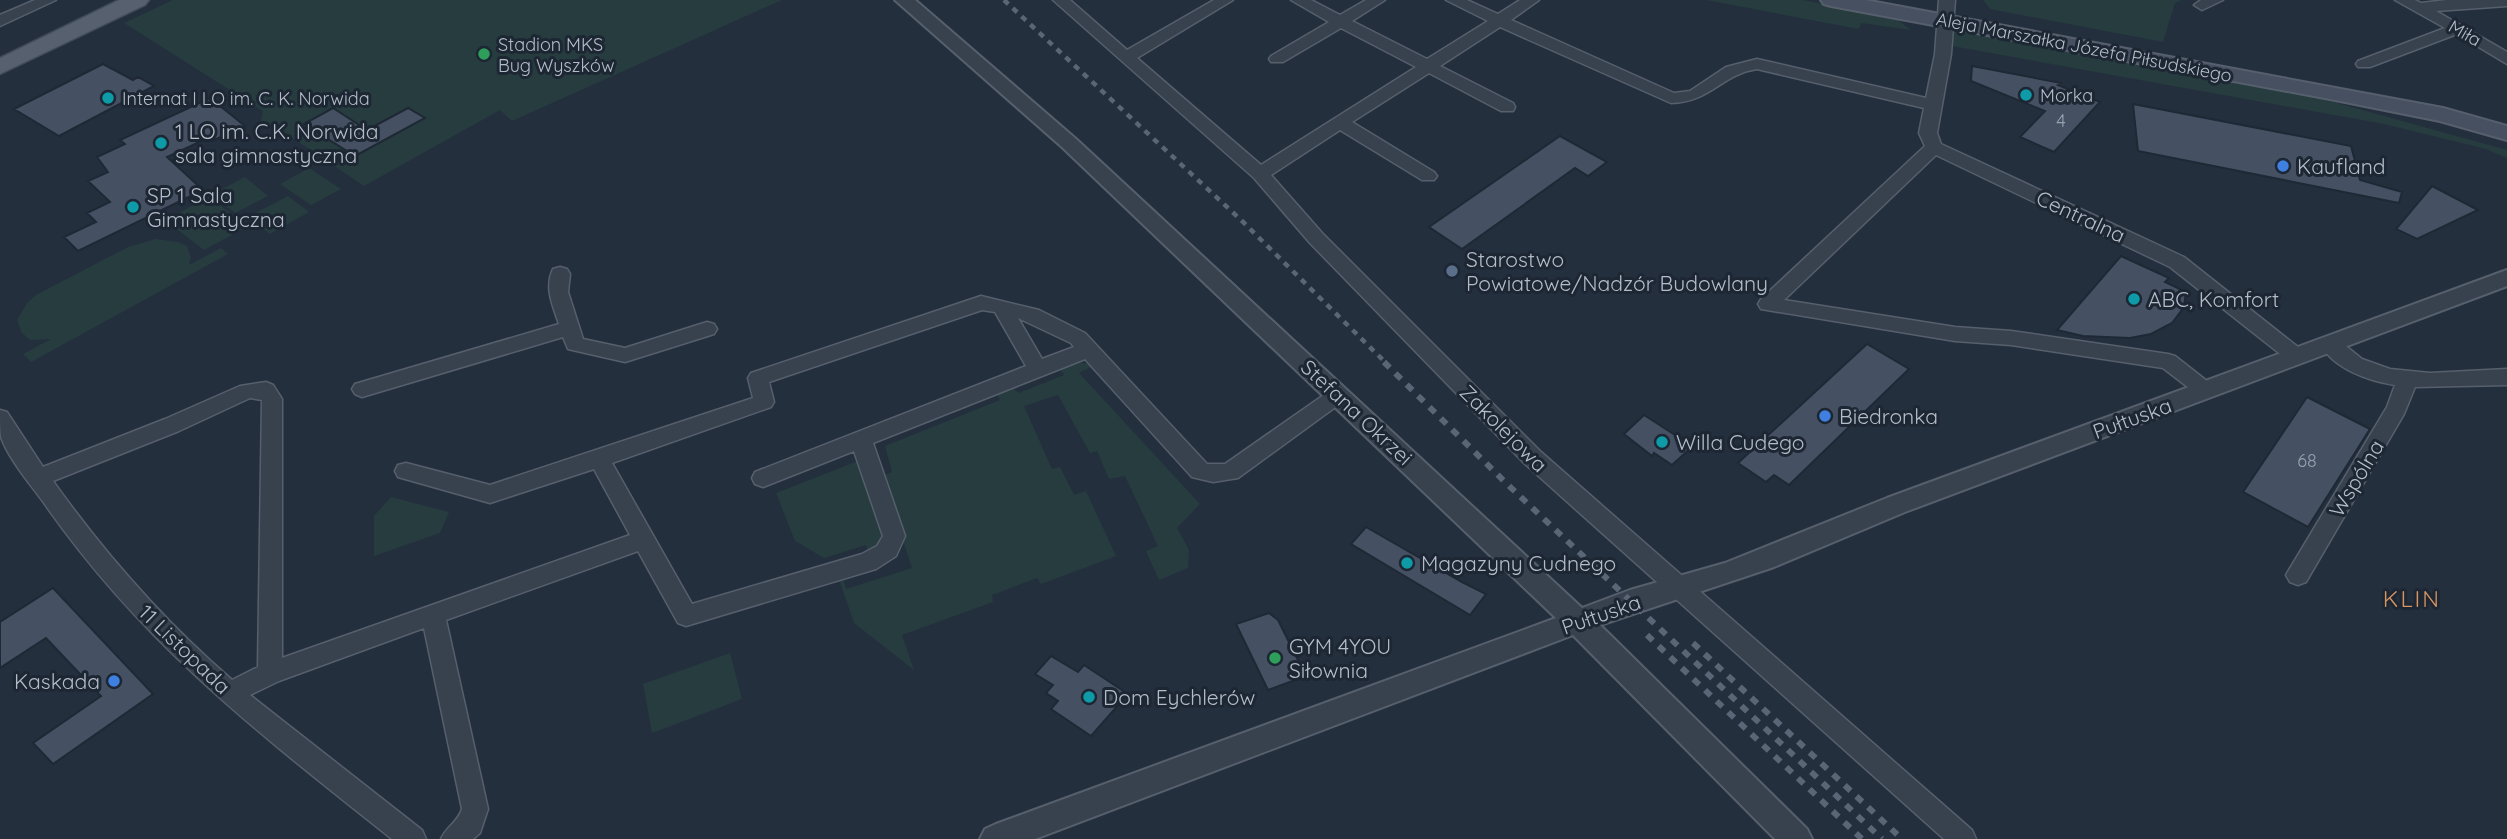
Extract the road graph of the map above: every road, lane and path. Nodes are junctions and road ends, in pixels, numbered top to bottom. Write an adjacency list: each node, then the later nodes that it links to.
1 (48, 0): 16 (street)
2 (137, 0): 15 (main road)
3 (904, 0): 49 (street, Stefana Okrzei)
4 (1061, 0): 20 (street, Zakolejowa)
5 (1225, 0): 20 (street)
6 (1299, 0): 18 (street)
7 (1377, 0): 18 (street)
8 (1454, 0): 17 (street)
9 (1531, 0): 17 (street)
10 (1831, 0): 14 (main road, Aleja Marszałka Józefa Piłsudskiego)
11 (2403, 0): 13 (street, Miła)
12 (2507, 1): 13 (street, Miła)
13 (2421, 8): 19 (street, Miła)
14 (1946, 10): 27 (main road, Aleja Marszałka Józefa Piłsudskiego); 28 (street)
15 (100, 18): 21 (main road); 25 (main road)
16 (0, 21)
17 (1499, 21): 26 (street); 28 (street)
18 (1340, 22): 22 (street); 26 (street)
19 (2458, 28): 23 (street, Miła); 24 (street)
20 (1126, 57): 34 (street, Zakolejowa)
21 (0, 59)
22 (1277, 59)
23 (2507, 59)
24 (2364, 64)
25 (0, 67)
26 (1429, 67): 29 (street); 30 (street)
27 (2296, 87): 31 (main road); 33 (main road)
28 (1934, 105): 32 (street)
29 (1507, 107)
30 (1340, 123): 34 (street); 35 (street)
31 (2507, 133)
32 (1934, 147): 43 (street, Centralna); 48 (street, Pułtuska)
33 (2507, 147)
34 (1260, 174): 58 (street, Zakolejowa)
35 (1428, 176)
36 (560, 274): 39 (street)
37 (2507, 278): 41 (street, Pułtuska)
38 (1001, 306): 42 (street); 44 (street); 52 (street)
39 (570, 328): 40 (street); 47 (street)
40 (707, 329)
41 (2330, 344): 43 (street, Pułtuska); 46 (street)
42 (1089, 349): 44 (street); 49 (street)
43 (2296, 356): 48 (street, Pułtuska)
44 (1038, 370): 51 (street)
45 (2507, 377): 46 (street)
46 (2408, 379): 57 (street, Wspólna)
47 (362, 389)
48 (2205, 390): 58 (street, Pułtuska)
49 (1338, 395): 60 (street, Stefana Okrzei)
50 (0, 418): 54 (street, 11 Listopada)
51 (861, 439): 55 (street); 56 (street)
52 (599, 459): 53 (street); 56 (street)
53 (406, 471)
54 (38, 478): 61 (street); 62 (street, 11 Listopada)
55 (763, 478)
56 (644, 540): 59 (street)
57 (2298, 575)
58 (1682, 589): 60 (street, Pułtuska); 67 (street, Zakolejowa)
59 (433, 613): 61 (street); 64 (street)
60 (1577, 622): 65 (street, Pułtuska); 66 (street, Stefana Okrzei)
61 (270, 673): 62 (street)
62 (229, 693): 63 (street, 11 Listopada)
63 (413, 839)
64 (454, 839)
65 (996, 839)
66 (1796, 839)
67 (1963, 839)

